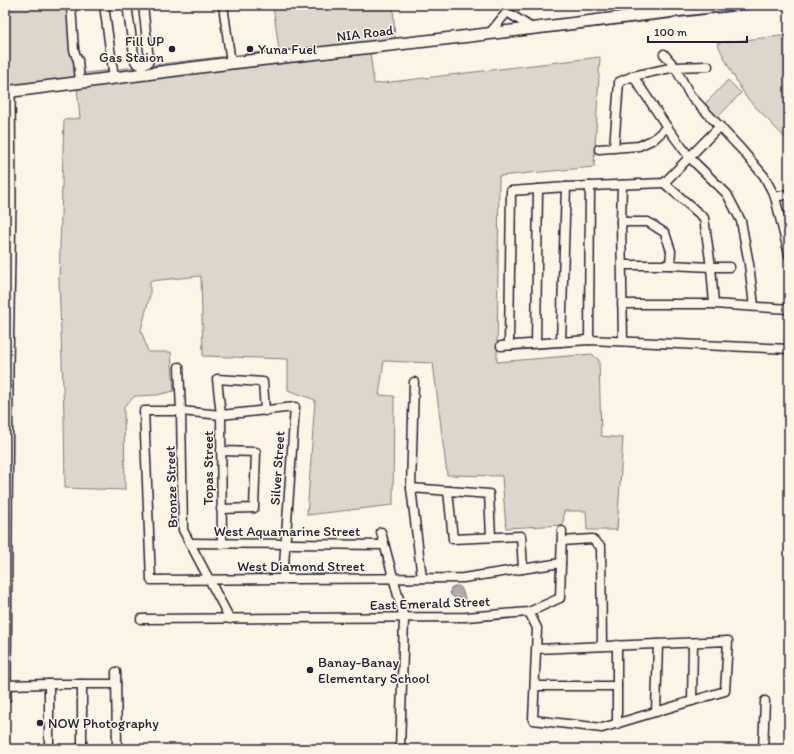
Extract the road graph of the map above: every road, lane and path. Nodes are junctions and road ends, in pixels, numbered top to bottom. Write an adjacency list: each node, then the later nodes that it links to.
1 (71, 5): 18 (street)
2 (104, 5): 17 (street)
3 (127, 5): 15 (street)
4 (143, 5): 15 (street)
5 (222, 5): 12 (street)
6 (729, 5): 7 (street, NIA Road)
7 (682, 7): 9 (street, NIA Road)
8 (507, 9): 9 (street); 10 (street)
9 (532, 28): 10 (street, NIA Road)
10 (489, 34): 12 (street, NIA Road)
11 (664, 54): 14 (street)
12 (231, 63): 15 (street, NIA Road)
13 (708, 66): 14 (street)
14 (675, 67): 16 (street); 20 (street)
15 (143, 69): 17 (street, NIA Road)
16 (633, 76): 21 (street); 22 (street)
17 (114, 78): 18 (street, NIA Road)
18 (80, 82): 19 (street, NIA Road)
19 (7, 92): 25 (street)
20 (720, 126): 24 (street); 32 (street)
21 (667, 128): 22 (street); 24 (street)
22 (614, 148): 23 (street)
23 (599, 149)
24 (690, 158): 26 (street); 44 (street)
25 (8, 165): 33 (street)
26 (664, 183): 27 (street); 40 (street)
27 (622, 185): 28 (street); 34 (street)
28 (590, 186): 29 (street); 47 (street)
29 (566, 187): 30 (street); 48 (street)
30 (538, 189): 50 (street); 50 (street)
31 (789, 194): 32 (street)
32 (775, 197): 36 (street)
33 (7, 201): 35 (street)
34 (621, 222): 37 (street); 38 (street)
35 (7, 236): 41 (street)
36 (789, 256)
37 (622, 265): 38 (street); 42 (street)
38 (670, 265): 40 (street)
39 (730, 267): 40 (street)
40 (711, 268): 43 (street)
41 (7, 278): 46 (street)
42 (622, 304): 43 (street); 49 (street)
43 (714, 304): 44 (street)
44 (754, 306): 45 (street)
45 (789, 309)
46 (6, 321): 52 (street)
47 (589, 340): 48 (street); 49 (street)
48 (561, 342): 50 (street)
49 (623, 342): 51 (street)
50 (536, 343)
51 (789, 349)
52 (6, 365): 80 (street)
53 (179, 367): 56 (street, Bronze Street)
54 (414, 382): 59 (street)
55 (265, 411): 57 (street); 57 (street, Topas Street); 68 (street, Silver Street)
56 (181, 412): 57 (street); 66 (street, Bronze Street); 75 (street, West Diamond Street)
57 (221, 415): 58 (street, Topas Street)
58 (221, 451): 61 (street, Topas Street); 61 (street)
59 (411, 488): 60 (street); 73 (street)
60 (448, 491): 64 (street); 64 (street)
61 (222, 509): 67 (street, Topas Street)
62 (562, 531): 65 (street, East Emerald Street)
63 (381, 532): 69 (street)
64 (491, 537): 71 (street)
65 (562, 541): 70 (street, East Emerald Street); 83 (street)
66 (190, 543): 67 (street, West Aquamarine Street); 75 (street, Bronze Street)
67 (222, 544): 68 (street, West Aquamarine Street)
68 (285, 544): 69 (street, West Aquamarine Street); 74 (street, Silver Street)
69 (384, 545): 72 (street)
70 (561, 563): 71 (street, West Diamond Street); 76 (street, East Emerald Street)
71 (523, 569): 73 (street, West Diamond Street)
72 (393, 578): 73 (street, West Diamond Street); 74 (street, West Diamond Street); 77 (street)
73 (422, 578)
74 (283, 579): 75 (street, West Diamond Street)
75 (209, 580): 79 (street, Bronze Street)
76 (529, 612): 77 (street, East Emerald Street); 85 (street)
77 (404, 618): 79 (street, East Emerald Street); 101 (street)
78 (141, 619): 79 (street, East Emerald Street)
79 (230, 619)
80 (6, 623): 90 (street)
81 (693, 642): 82 (street); 94 (street); 94 (street)
82 (658, 644): 84 (street); 96 (street)
83 (602, 646): 84 (street); 85 (street)
84 (617, 646): 92 (street)
85 (536, 649): 91 (street)
86 (116, 672): 89 (street)
87 (49, 684): 88 (street); 90 (street); 98 (street)
88 (82, 684): 89 (street); 99 (street)
89 (116, 684): 100 (street)
90 (5, 686): 93 (street)
91 (535, 686): 92 (street); 97 (street)
92 (617, 686): 97 (street)
93 (5, 697)
94 (692, 701): 96 (street)
95 (765, 701): 102 (street)
96 (656, 712): 97 (street)
97 (617, 724)
98 (49, 749)
99 (82, 749)
100 (117, 749)
101 (400, 749)
102 (764, 749)

